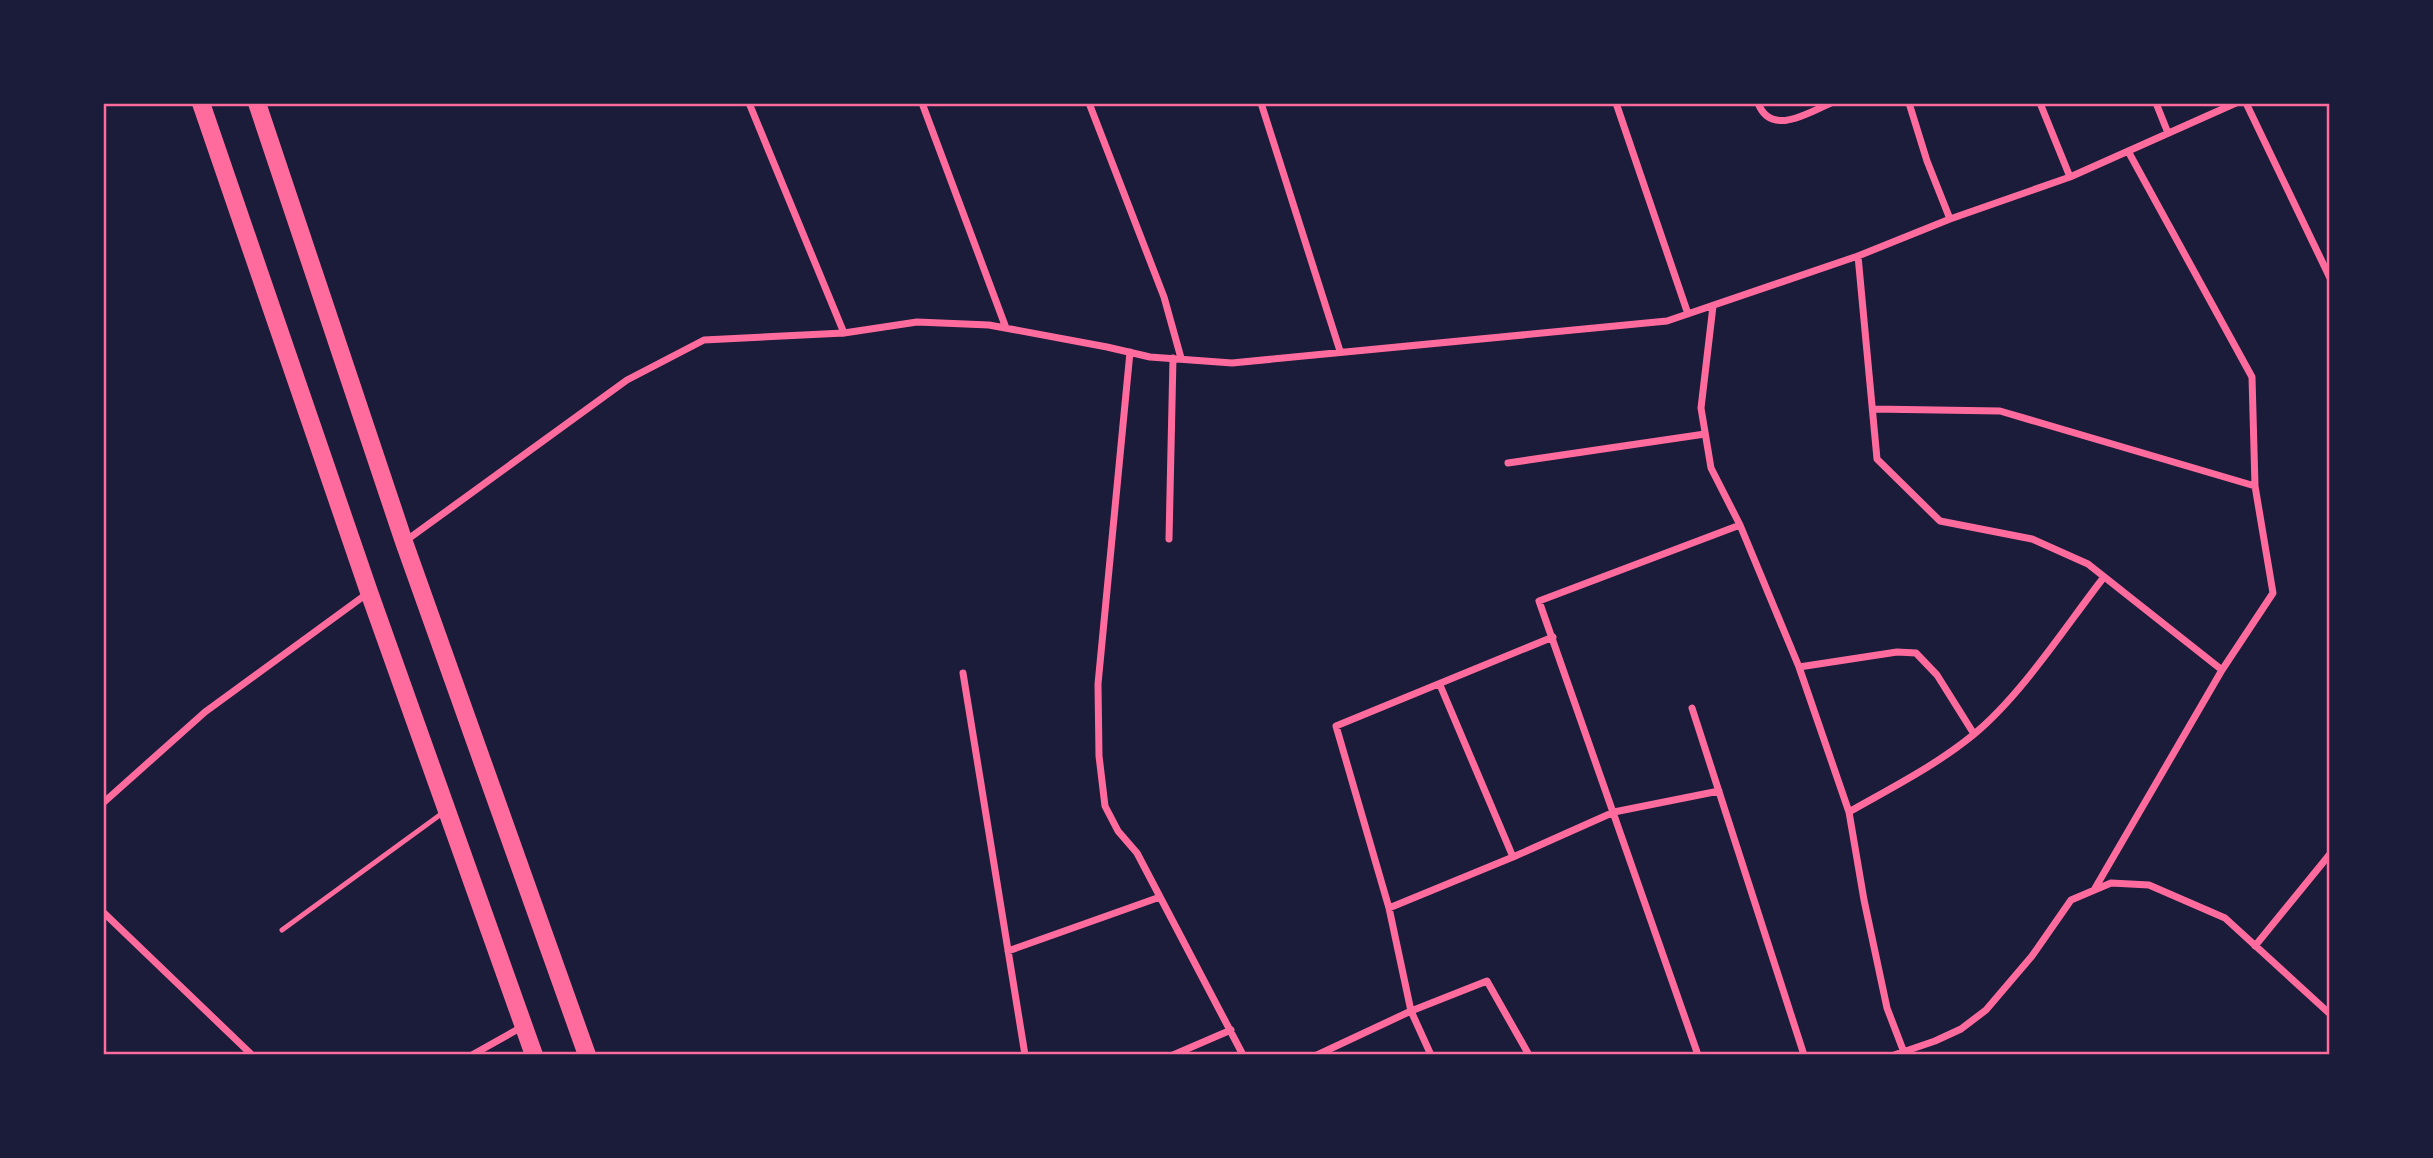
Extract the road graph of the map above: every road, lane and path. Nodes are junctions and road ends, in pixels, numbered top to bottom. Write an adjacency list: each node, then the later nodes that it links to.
1 (201, 103): 36 (main road)
2 (257, 103): 34 (main road)
3 (749, 103): 24 (street)
4 (922, 103): 23 (street)
5 (1089, 103): 27 (street)
6 (1261, 103): 25 (street)
7 (1616, 103): 22 (street)
8 (1758, 103): 9 (street)
9 (1830, 103)
10 (1909, 103): 18 (street)
11 (2040, 103): 17 (street)
12 (2156, 103): 15 (street)
13 (2236, 103): 15 (street)
14 (2246, 103): 20 (street)
15 (2168, 133): 16 (street)
16 (2128, 152): 17 (street); 31 (street)
17 (2070, 177): 18 (street)
18 (1950, 219): 19 (street)
19 (1858, 257): 21 (street); 28 (street)
20 (2330, 278)
21 (1713, 306): 22 (street); 29 (street)
22 (1688, 314): 25 (street)
23 (1006, 328): 24 (street); 26 (street)
24 (844, 333): 34 (street)
25 (1340, 351): 27 (street)
26 (1130, 352): 27 (street); 52 (street)
27 (1177, 358): 33 (street)
28 (1873, 409): 31 (street); 35 (street)
29 (1705, 434): 30 (street); 32 (street)
30 (1508, 463)
31 (2255, 486): 39 (street)
32 (1740, 525): 37 (street); 38 (street)
33 (1168, 539)
34 (404, 542): 66 (main road)
35 (2104, 577): 39 (street); 43 (street)
36 (369, 593): 45 (street); 46 (main road)
37 (1552, 637): 41 (street); 47 (street)
38 (1799, 667): 43 (street); 48 (street)
39 (2222, 670): 51 (street)
40 (963, 673): 57 (street)
41 (1440, 685): 50 (street); 53 (street)
42 (1692, 708): 44 (street)
43 (1974, 734): 48 (street)
44 (1719, 791): 47 (street); 74 (street)
45 (103, 803)
46 (447, 810): 55 (lane); 60 (main road)
47 (1614, 812): 50 (street); 73 (street)
48 (1849, 812): 62 (street)
49 (2330, 854): 56 (street)
50 (1513, 857): 53 (street)
51 (2094, 890): 56 (street); 62 (street)
52 (1160, 897): 57 (street); 61 (street)
53 (1389, 908): 58 (street)
54 (103, 912): 63 (street)
55 (282, 930)
56 (2255, 946): 59 (street)
57 (1008, 951): 67 (street)
58 (1411, 1011): 70 (street); 71 (street); 72 (street)
59 (2330, 1014)
60 (523, 1026): 64 (street); 65 (main road)
61 (1231, 1030): 68 (street); 69 (street)
62 (1905, 1054): 75 (street)
63 (252, 1055)
64 (471, 1055)
65 (534, 1055)
66 (587, 1055)
67 (1025, 1055)
68 (1173, 1055)
69 (1243, 1055)
70 (1317, 1055)
71 (1431, 1055)
72 (1529, 1055)
73 (1698, 1055)
74 (1804, 1055)
75 (1894, 1055)

